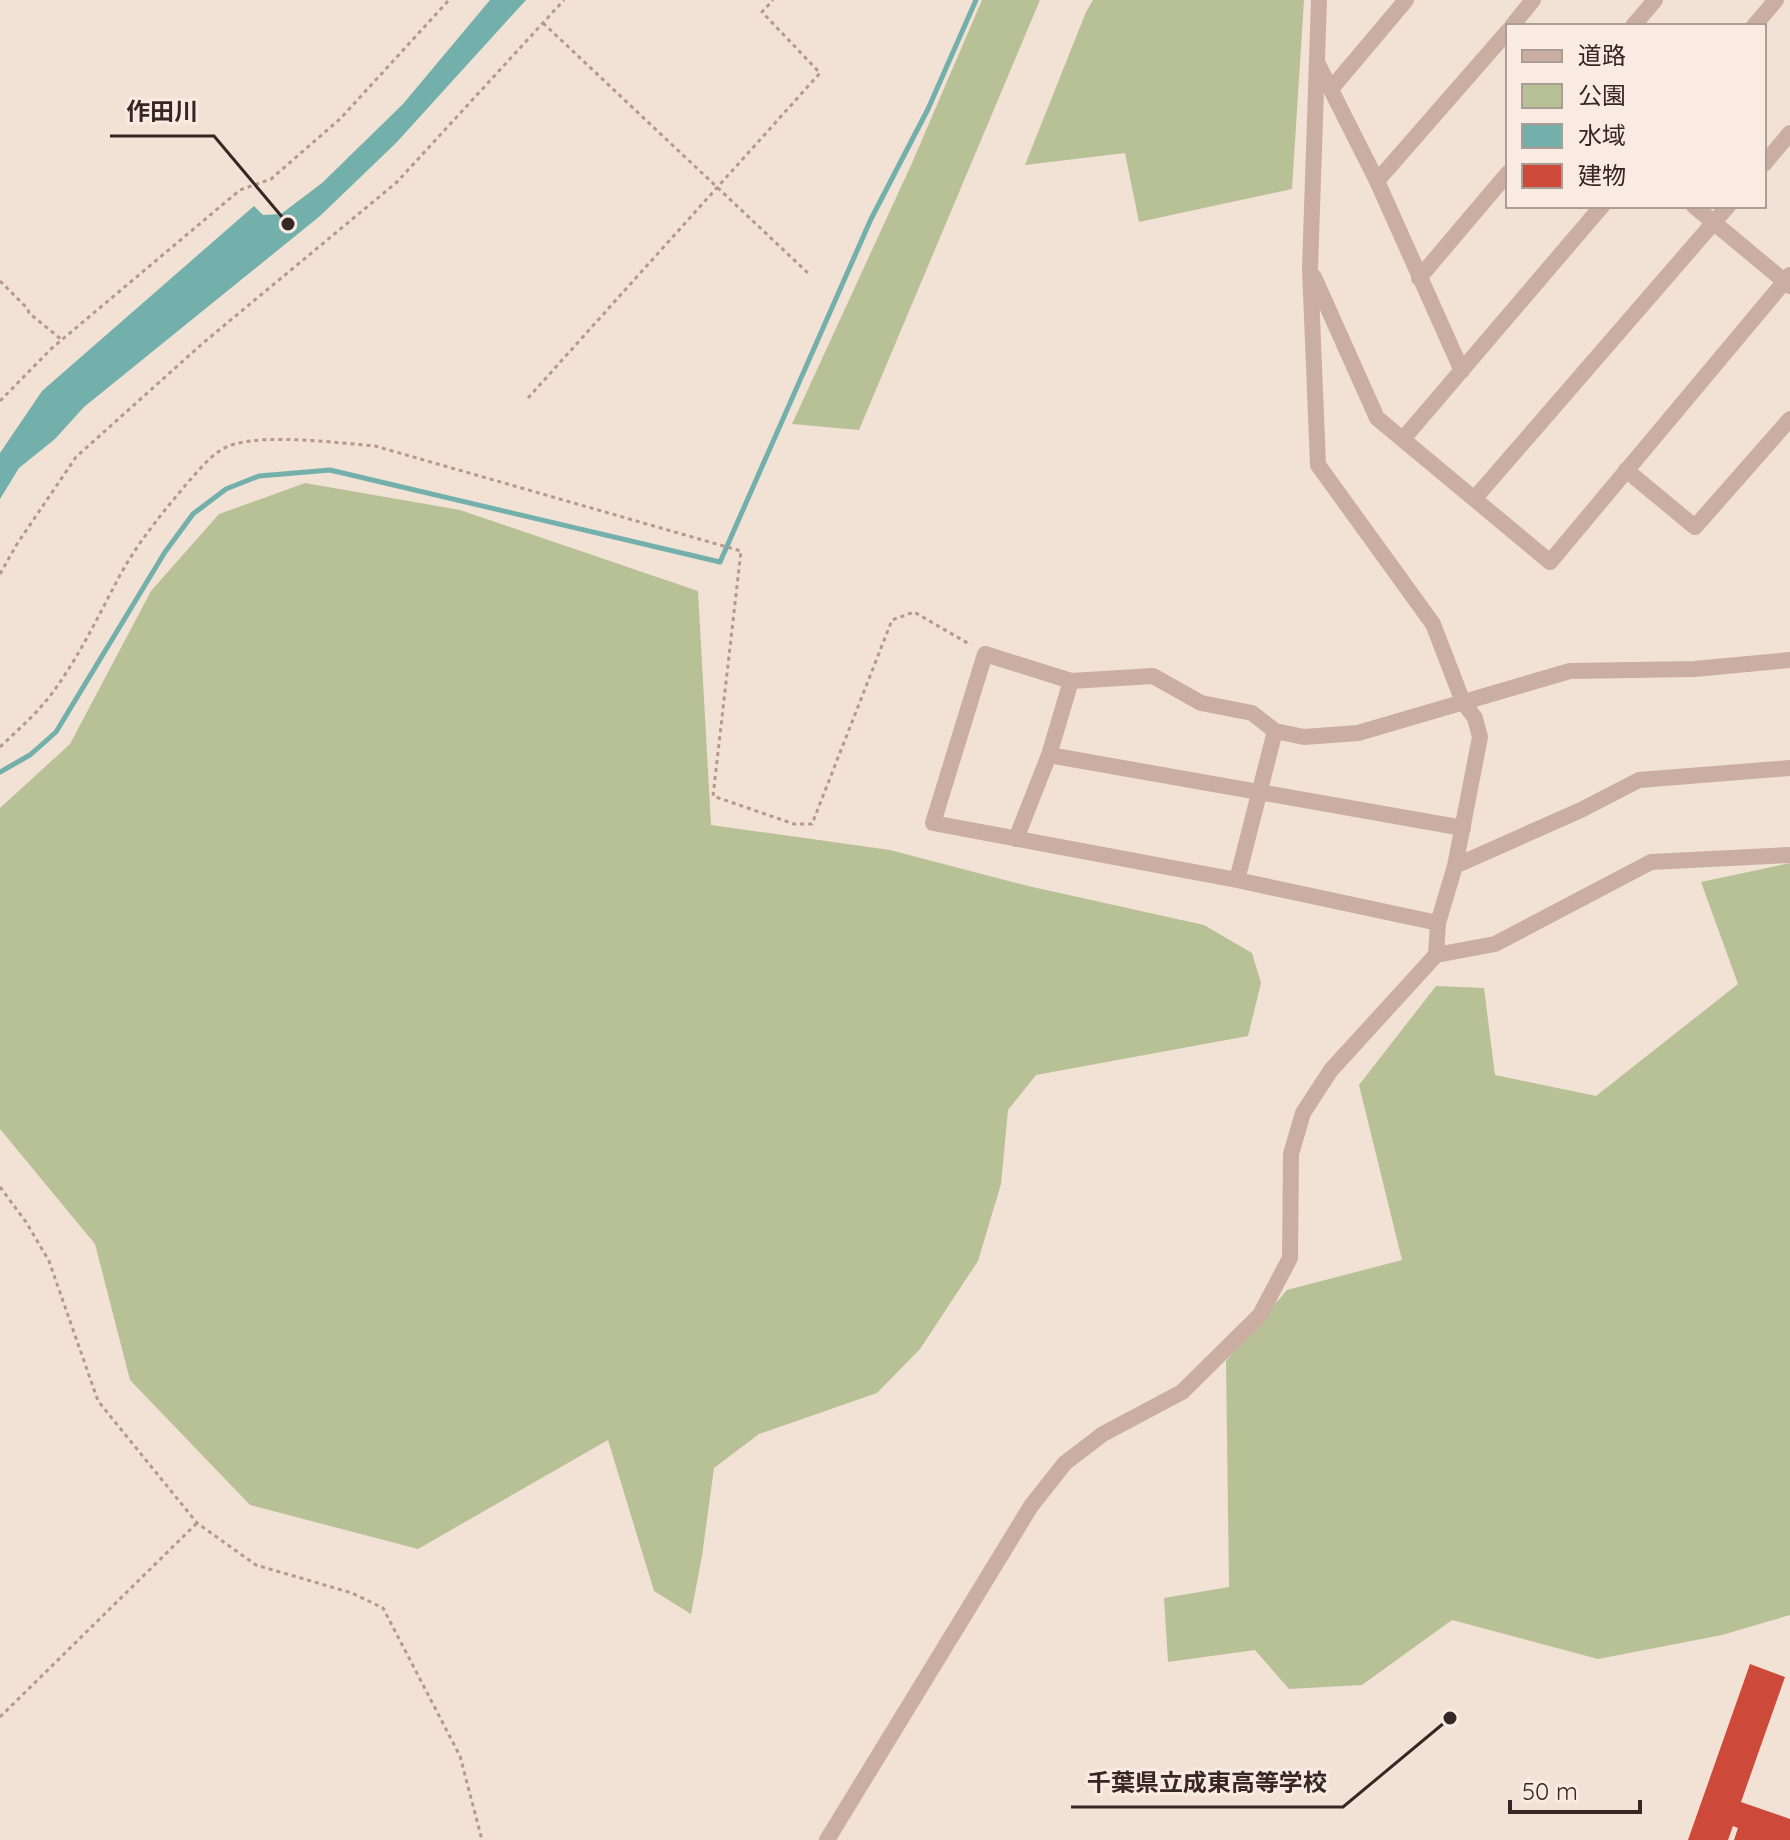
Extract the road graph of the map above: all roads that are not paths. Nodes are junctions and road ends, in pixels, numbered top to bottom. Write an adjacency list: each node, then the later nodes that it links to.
1 (1319, 0): 10 (street)
2 (1406, 0): 11 (street)
3 (1533, 0): 6 (street)
4 (1655, 0): 7 (street)
5 (1776, 0): 8 (street)
6 (1516, 24)
7 (1635, 24)
8 (1756, 24)
9 (1506, 38): 15 (street)
10 (1318, 63): 11 (street); 20 (street)
11 (1331, 89): 15 (street)
12 (1790, 133): 13 (street)
13 (1766, 162)
14 (1506, 175): 21 (street)
15 (1377, 181): 21 (street)
16 (1600, 208): 23 (street)
17 (1696, 208): 19 (street)
18 (1726, 208): 19 (street)
19 (1714, 222): 22 (street); 27 (street)
20 (1310, 268): 25 (street); 30 (street)
21 (1419, 278): 23 (street)
22 (1788, 281): 26 (street)
23 (1462, 371): 25 (street)
24 (1790, 419): 26 (street)
25 (1403, 439): 27 (street)
26 (1626, 470): 27 (street)
27 (1475, 498)
28 (1790, 660): 30 (street)
29 (1071, 681): 31 (street); 32 (street); 36 (street)
30 (1463, 702): 31 (street); 35 (street)
31 (1275, 731): 34 (street)
32 (1049, 755): 34 (street); 36 (street)
33 (1790, 768): 38 (street)
34 (1258, 792): 35 (street); 39 (street)
35 (1463, 828): 38 (street)
36 (1016, 839): 39 (street)
37 (1790, 855): 41 (street)
38 (1455, 866): 40 (street)
39 (1237, 880): 40 (street)
40 (1438, 923): 41 (street)
41 (1436, 955): 42 (street)
42 (827, 1840)

